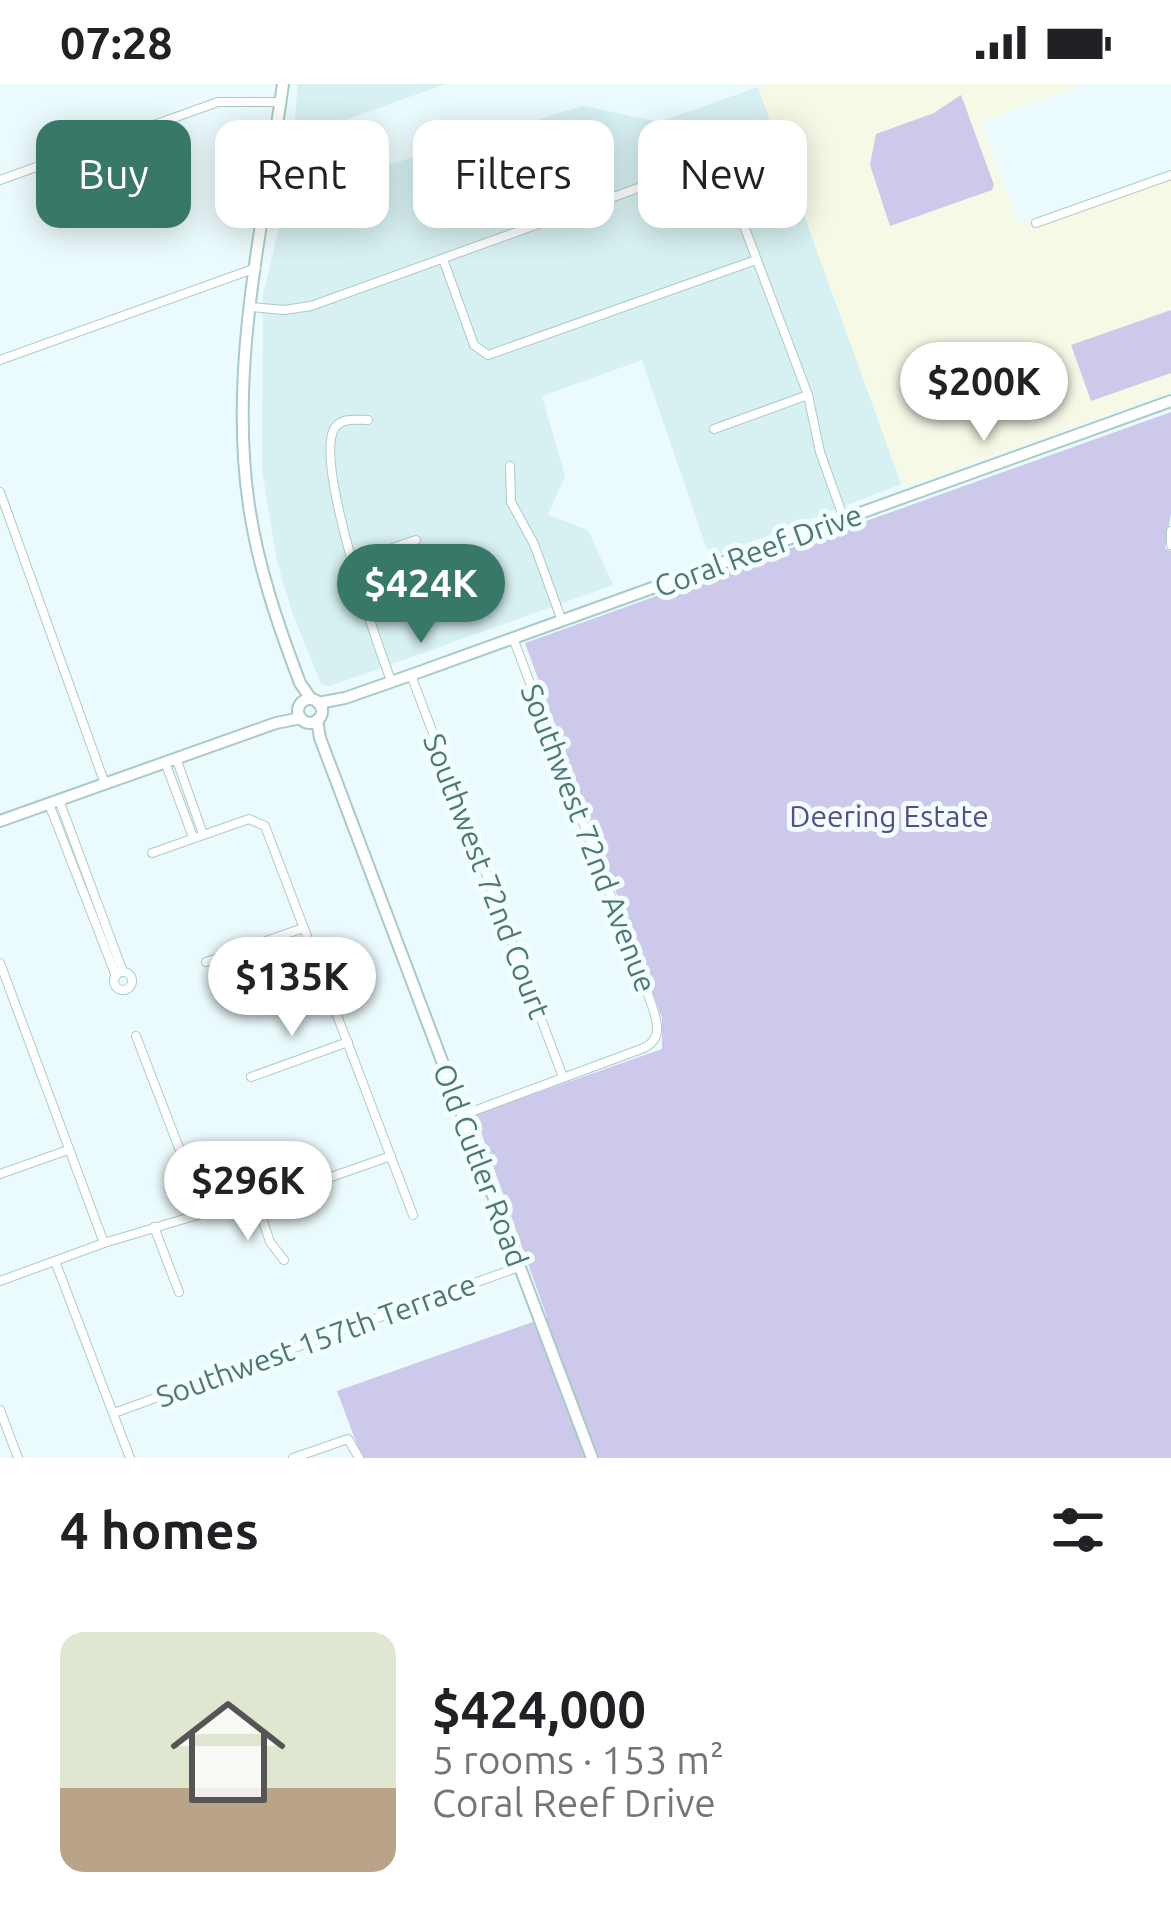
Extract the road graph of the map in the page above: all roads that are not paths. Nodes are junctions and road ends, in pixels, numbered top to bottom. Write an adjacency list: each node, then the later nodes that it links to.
1 (283, 84): 2 (main road, Old Cutler Road)
2 (280, 102): 4 (street); 8 (main road, Old Cutler Road)
3 (1171, 175): 5 (street)
4 (0, 180)
5 (1036, 223)
6 (442, 259): 7 (street); 7 (street); 9 (street)
7 (756, 260): 11 (street)
8 (257, 267): 9 (main road, Old Cutler Road); 10 (street)
9 (252, 307): 26 (main road, Old Cutler Road)
10 (0, 360)
11 (808, 395): 14 (street); 17 (street)
12 (1171, 401): 17 (main road, Coral Reef Drive)
13 (368, 421): 21 (street)
14 (714, 430)
15 (510, 466): 22 (street)
16 (0, 492): 28 (street)
17 (844, 519): 22 (main road, Coral Reef Drive)
18 (1171, 531): 20 (street)
19 (416, 541): 21 (street)
20 (1171, 544)
21 (352, 562): 25 (street)
22 (562, 621): 23 (main road, Coral Reef Drive)
23 (513, 638): 24 (main road, Coral Reef Drive); 40 (street, Southwest 72nd Avenue)
24 (411, 675): 25 (main road, Coral Reef Drive); 40 (street, Southwest 72nd Court)
25 (391, 681): 26 (main road, Coral Reef Drive)
26 (309, 711): 27 (main road, Coral Reef Drive); 41 (main road, Old Cutler Road)
27 (170, 760): 28 (main road, Coral Reef Drive); 31 (street)
28 (105, 784): 29 (main road, Coral Reef Drive)
29 (54, 802): 30 (main road, Coral Reef Drive); 36 (street)
30 (0, 821)
31 (198, 836): 32 (street); 33 (street)
32 (152, 853)
33 (303, 928): 34 (street); 38 (street)
34 (206, 962)
35 (0, 963): 42 (street)
36 (120, 974)
37 (136, 1036): 46 (street)
38 (348, 1042): 39 (street); 43 (street)
39 (251, 1077)
40 (563, 1077): 41 (street)
41 (463, 1115): 52 (main road, Old Cutler Road)
42 (68, 1150): 44 (street); 49 (street)
43 (391, 1156): 45 (street); 47 (street)
44 (0, 1174)
45 (256, 1202): 46 (street); 50 (street)
46 (204, 1213): 48 (street)
47 (413, 1215)
48 (154, 1227): 49 (street); 54 (street)
49 (104, 1243): 51 (street)
50 (284, 1260)
51 (55, 1261): 53 (street); 56 (street)
52 (519, 1267): 56 (street, Southwest 157th Terrace); 61 (main road, Old Cutler Road)
53 (0, 1281)
54 (179, 1292)
55 (0, 1409): 57 (street)
56 (114, 1413): 58 (street)
57 (18, 1458)
58 (130, 1458)
59 (292, 1458): 60 (street)
60 (359, 1458)
61 (592, 1458)

